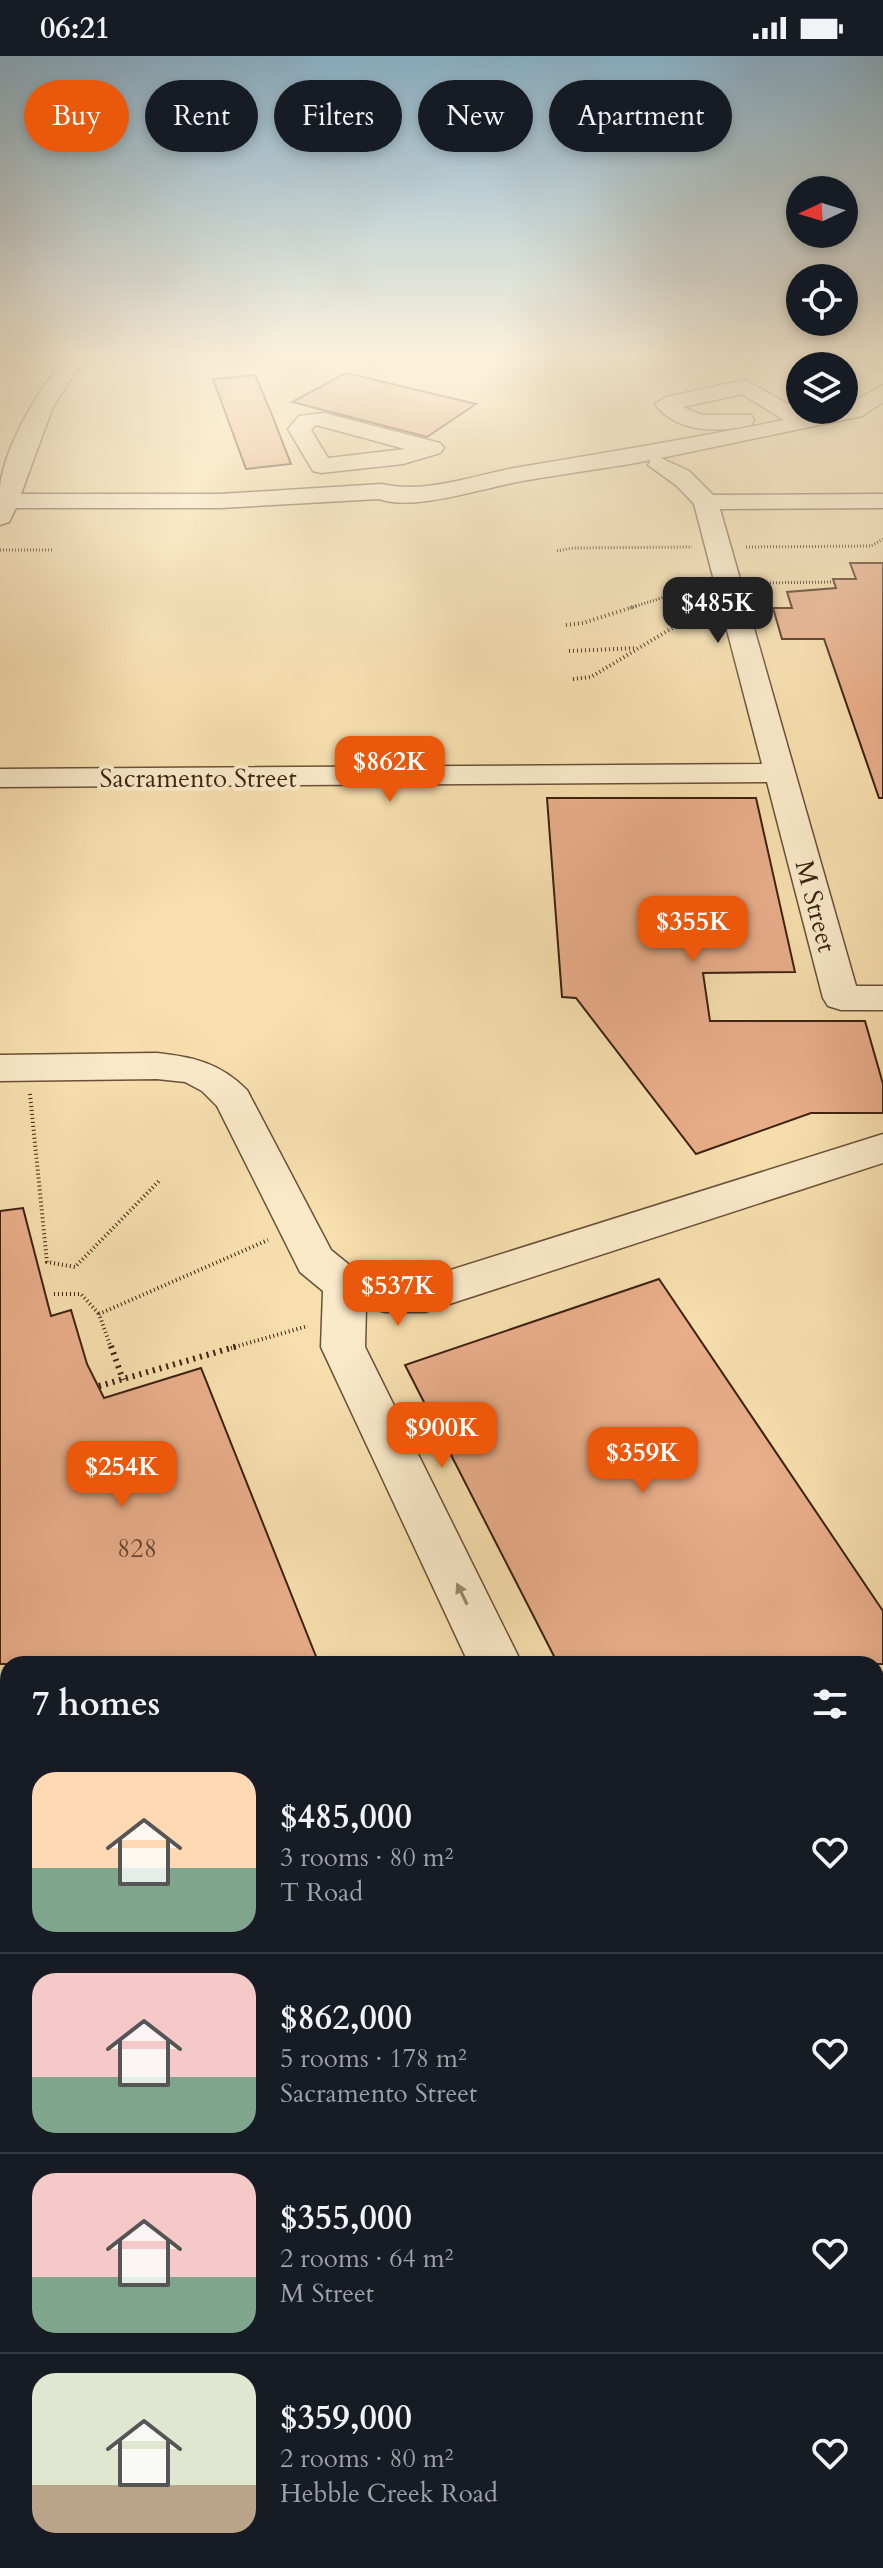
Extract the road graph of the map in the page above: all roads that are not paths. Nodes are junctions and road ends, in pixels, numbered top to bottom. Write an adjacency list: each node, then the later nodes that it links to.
1 (16, 472): 10 (street)
2 (349, 472): 7 (street)
3 (363, 472): 7 (street)
4 (373, 472): 7 (street)
5 (533, 472): 7 (street)
6 (668, 472): 8 (street)
7 (366, 476): 10 (street)
8 (703, 498): 9 (street); 11 (street)
9 (883, 501)
10 (2, 506)
11 (780, 773): 12 (street, Sacramento Street); 13 (street, M Street)
12 (0, 778)
13 (883, 998)
14 (16, 1068): 16 (street)
15 (883, 1148): 16 (street)
16 (344, 1301): 17 (street, one-way to 16)
17 (492, 1656)

